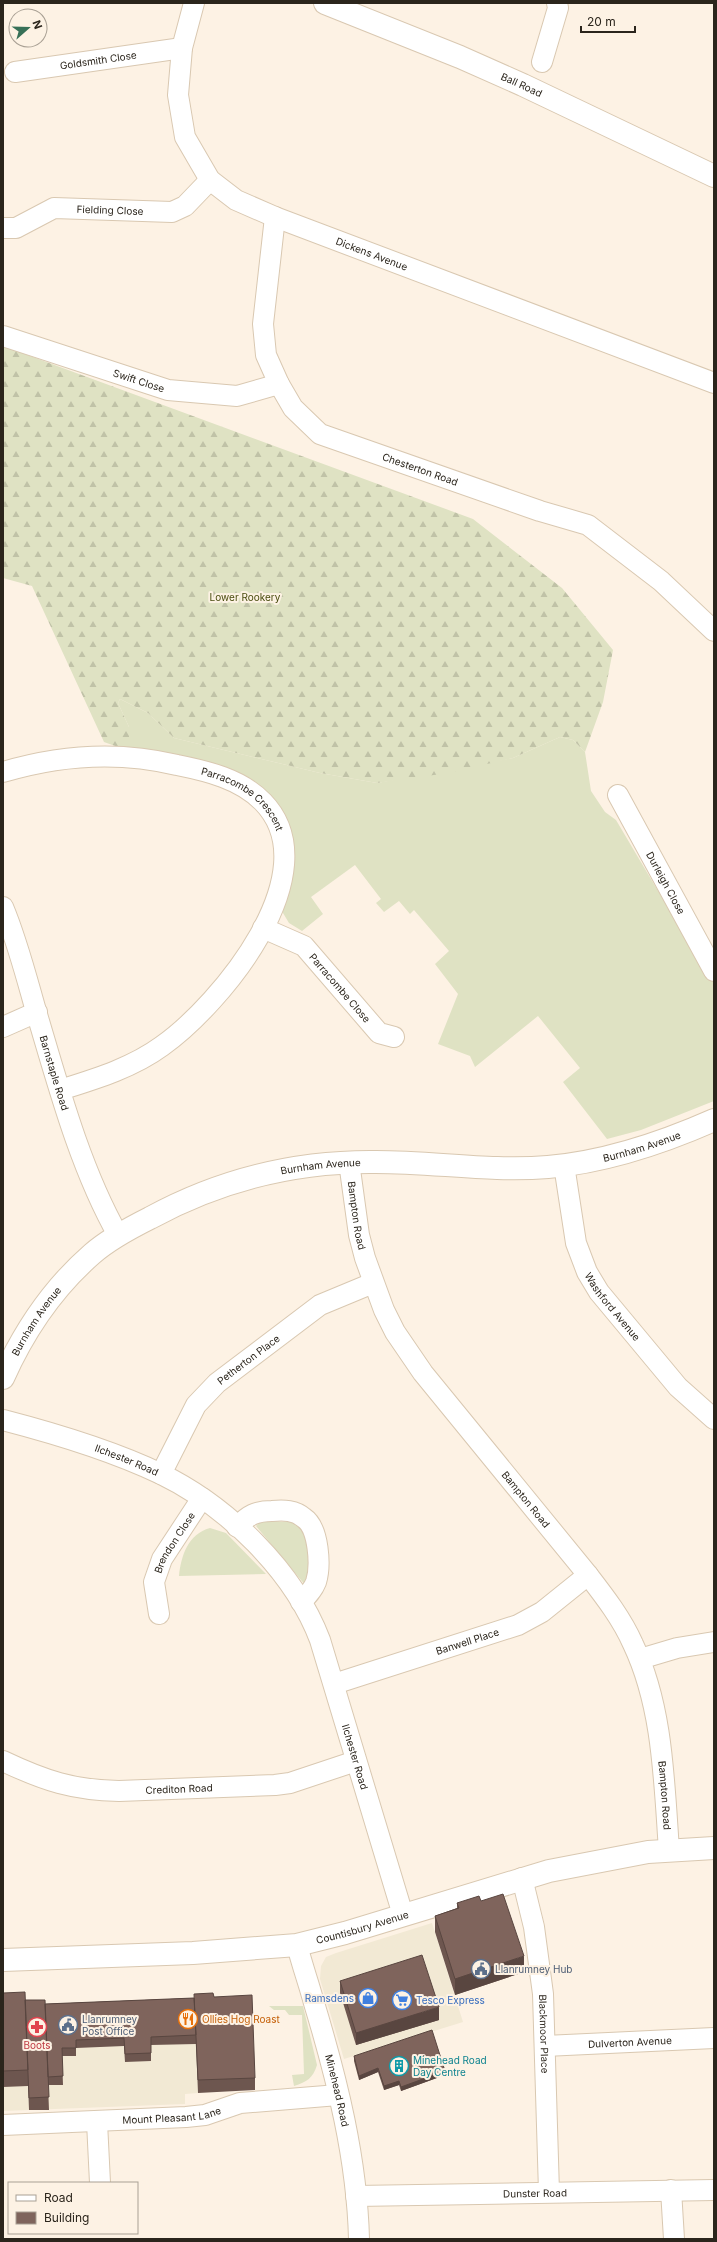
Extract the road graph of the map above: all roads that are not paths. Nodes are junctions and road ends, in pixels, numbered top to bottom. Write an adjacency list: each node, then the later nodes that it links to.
1 (194, 3): 4 (street, Dickens Avenue)
2 (325, 3): 7 (street, Ball Road)
3 (557, 3): 5 (street)
4 (182, 48): 6 (street, Goldsmith Close); 8 (street, Dickens Avenue)
5 (542, 62)
6 (15, 72)
7 (714, 176)
8 (210, 180): 9 (street, Dickens Avenue); 10 (street, Fielding Close)
9 (275, 217): 12 (street, Dickens Avenue); 13 (street, Chesterton Road)
10 (3, 228)
11 (3, 336): 13 (street, Swift Close)
12 (714, 383)
13 (279, 384): 14 (street, Chesterton Road)
14 (714, 631)
15 (3, 772): 18 (street, Parracombe Crescent)
16 (618, 796): 19 (street, Durleigh Close)
17 (3, 907): 20 (street, Barnstaple Road)
18 (263, 928): 22 (street, Parracombe Close); 23 (street, Parracombe Crescent)
19 (714, 971)
20 (36, 1012): 21 (street); 23 (street, Barnstaple Road)
21 (3, 1027)
22 (394, 1037)
23 (60, 1090): 27 (street, Barnstaple Road)
24 (714, 1120): 26 (street, Burnham Avenue)
25 (349, 1162): 26 (street, Burnham Avenue); 27 (street, Burnham Avenue); 28 (street, Bampton Road)
26 (564, 1165): 30 (street, Washford Avenue)
27 (118, 1235): 29 (street, Burnham Avenue)
28 (373, 1283): 32 (street, Petherton Place); 35 (street, Bampton Road)
29 (3, 1378)
30 (714, 1419)
31 (3, 1420): 32 (street, Ilchester Road)
32 (161, 1474): 33 (street, Ilchester Road)
33 (202, 1498): 34 (street, Ilchester Road); 37 (street, Brendon Close)
34 (237, 1527): 36 (street, Ilchester Road); 36 (street)
35 (588, 1575): 39 (street, Bampton Road); 40 (street, Banwell Place)
36 (301, 1602): 40 (street, Ilchester Road)
37 (159, 1614)
38 (714, 1642): 39 (street)
39 (640, 1659): 44 (street, Bampton Road)
40 (334, 1684): 42 (street, Ilchester Road)
41 (3, 1761): 42 (street, Crediton Road)
42 (356, 1761): 46 (street, Ilchester Road)
43 (714, 1848): 44 (street, Countisbury Avenue)
44 (669, 1850): 45 (street, Countisbury Avenue)
45 (522, 1878): 46 (street, Countisbury Avenue); 50 (street, Blackmoor Place)
46 (403, 1915): 47 (street, Countisbury Avenue)
47 (297, 1945): 48 (street, Countisbury Avenue); 51 (street, Minehead Road)
48 (3, 1960)
49 (714, 2038): 50 (street, Dulverton Avenue)
50 (545, 2046): 57 (street, Blackmoor Place)
51 (338, 2095): 52 (street, Mount Pleasant Lane); 58 (street, Minehead Road)
52 (97, 2122): 53 (street, Mount Pleasant Lane); 54 (street)
53 (3, 2125)
54 (100, 2182)
55 (672, 2190): 56 (street, Dunster Road); 57 (street, Dunster Road); 60 (street)
56 (714, 2190)
57 (549, 2192): 58 (street, Dunster Road)
58 (356, 2196): 59 (street, Minehead Road)
59 (359, 2239)
60 (674, 2239)

